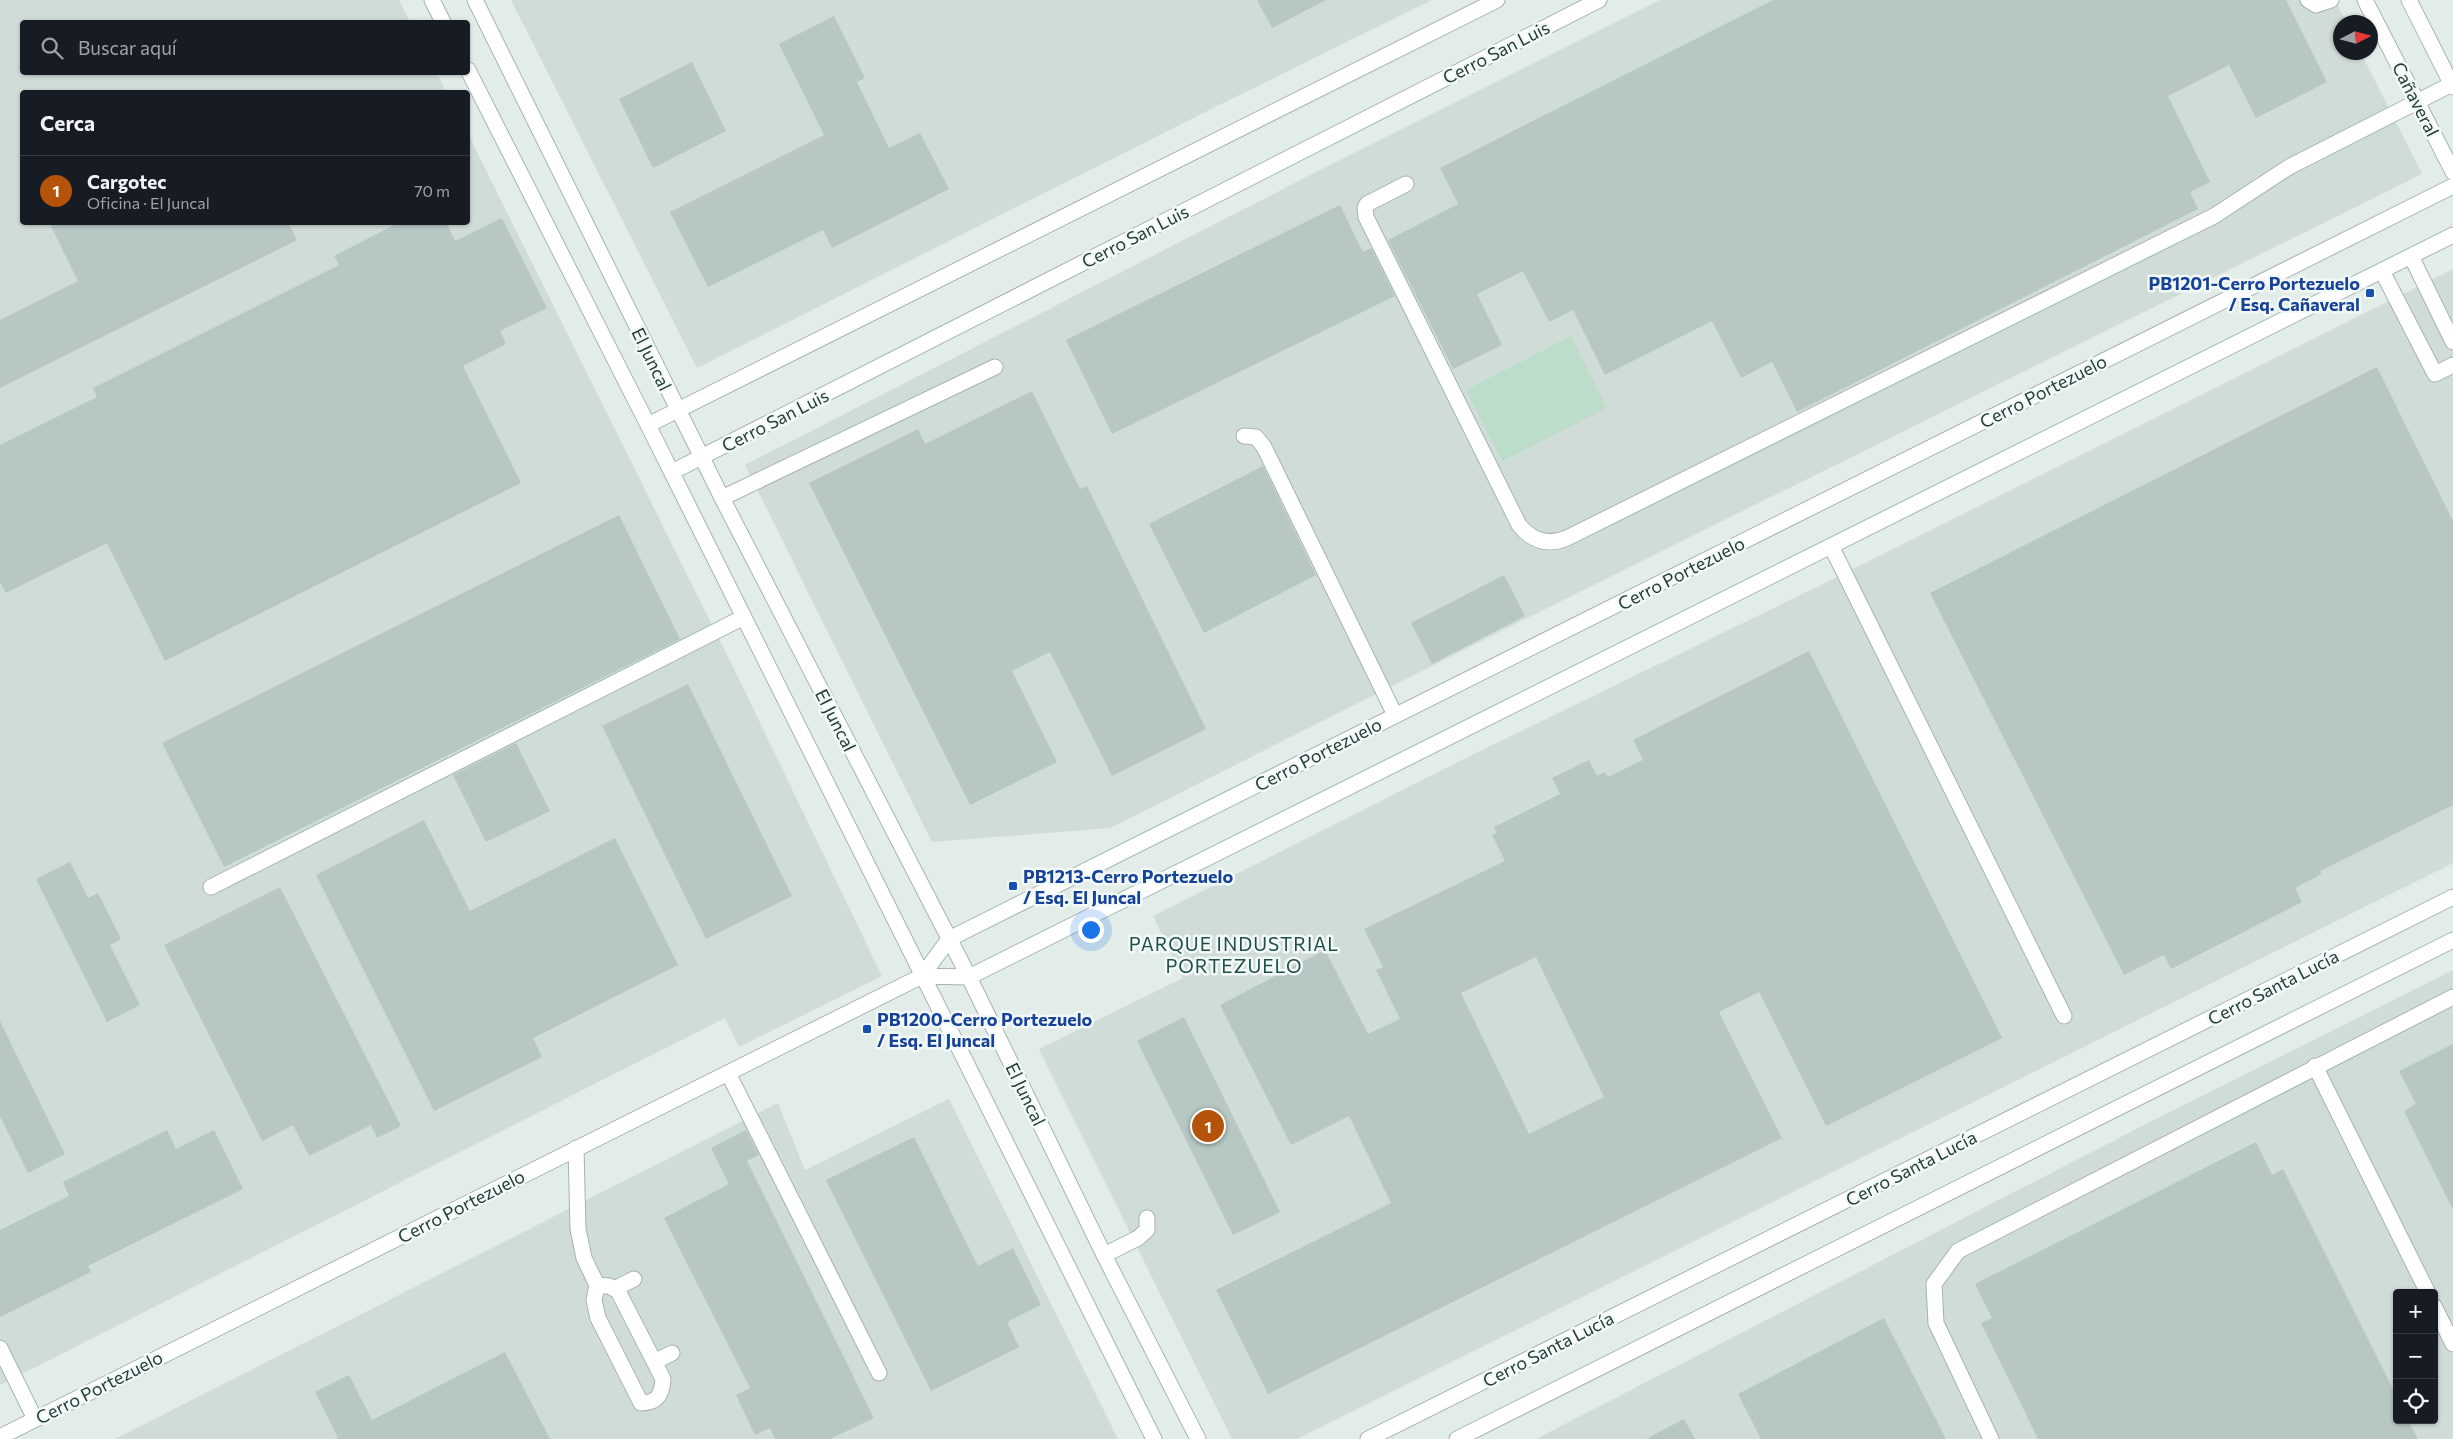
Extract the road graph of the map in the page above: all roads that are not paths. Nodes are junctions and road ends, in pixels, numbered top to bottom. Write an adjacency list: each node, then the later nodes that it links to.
1 (432, 0): 9 (street)
2 (475, 0): 22 (street, El Juncal)
3 (1497, 0): 22 (street)
4 (1599, 0): 25 (street, Cerro San Luis)
5 (2308, 0): 6 (street)
6 (2331, 0)
7 (2366, 0): 12 (street, Cañaveral)
8 (2409, 0): 11 (street)
9 (442, 20)
10 (470, 74): 23 (street, El Juncal)
11 (2452, 85): 12 (street)
12 (2417, 102): 13 (street, Cañaveral); 14 (street)
13 (2453, 172)
14 (1406, 184)
15 (2453, 186): 30 (street, Cerro Portezuelo)
16 (2453, 235): 17 (street, Cerro Portezuelo)
17 (2410, 256): 18 (street, Cerro Portezuelo); 19 (street)
18 (2382, 270): 20 (street); 28 (street, Cerro Portezuelo)
19 (2453, 342)
20 (2453, 365)
21 (995, 367): 27 (street)
22 (678, 410): 23 (street); 25 (street, El Juncal)
23 (648, 425): 26 (street, El Juncal)
24 (1244, 436): 30 (street)
25 (702, 457): 26 (street, Cerro San Luis); 27 (street, El Juncal)
26 (672, 472): 29 (street, El Juncal)
27 (722, 498): 33 (street, El Juncal)
28 (1831, 546): 36 (street, Cerro Portezuelo); 38 (street)
29 (744, 617): 31 (street); 35 (street, El Juncal)
30 (1395, 716): 33 (street, Cerro Portezuelo)
31 (211, 888)
32 (2453, 897): 58 (street, Cerro Santa Lucía)
33 (949, 938): 35 (street, Cerro Portezuelo); 36 (street, El Juncal)
34 (2453, 940): 59 (street)
35 (922, 976): 36 (street, Cerro Portezuelo); 40 (street, Cerro Portezuelo); 56 (street, El Juncal)
36 (969, 977): 43 (street, El Juncal)
37 (2453, 997): 39 (street)
38 (2064, 1016)
39 (2315, 1066): 47 (street); 60 (street)
40 (728, 1072): 41 (street, Cerro Portezuelo); 53 (street)
41 (576, 1148): 45 (street); 54 (street, Cerro Portezuelo)
42 (1147, 1218): 43 (street)
43 (1104, 1254): 57 (street, El Juncal)
44 (634, 1279): 46 (street)
45 (597, 1285): 46 (street); 52 (street)
46 (614, 1289): 52 (street)
47 (2426, 1289)
48 (2438, 1314): 49 (street)
49 (2453, 1344)
50 (0, 1348): 54 (street)
51 (672, 1353): 52 (street)
52 (654, 1362)
53 (879, 1373)
54 (35, 1419): 55 (street, Cerro Portezuelo)
55 (0, 1436)
56 (1154, 1439)
57 (1198, 1439)
58 (1368, 1439)
59 (1458, 1439)
60 (1991, 1439)

